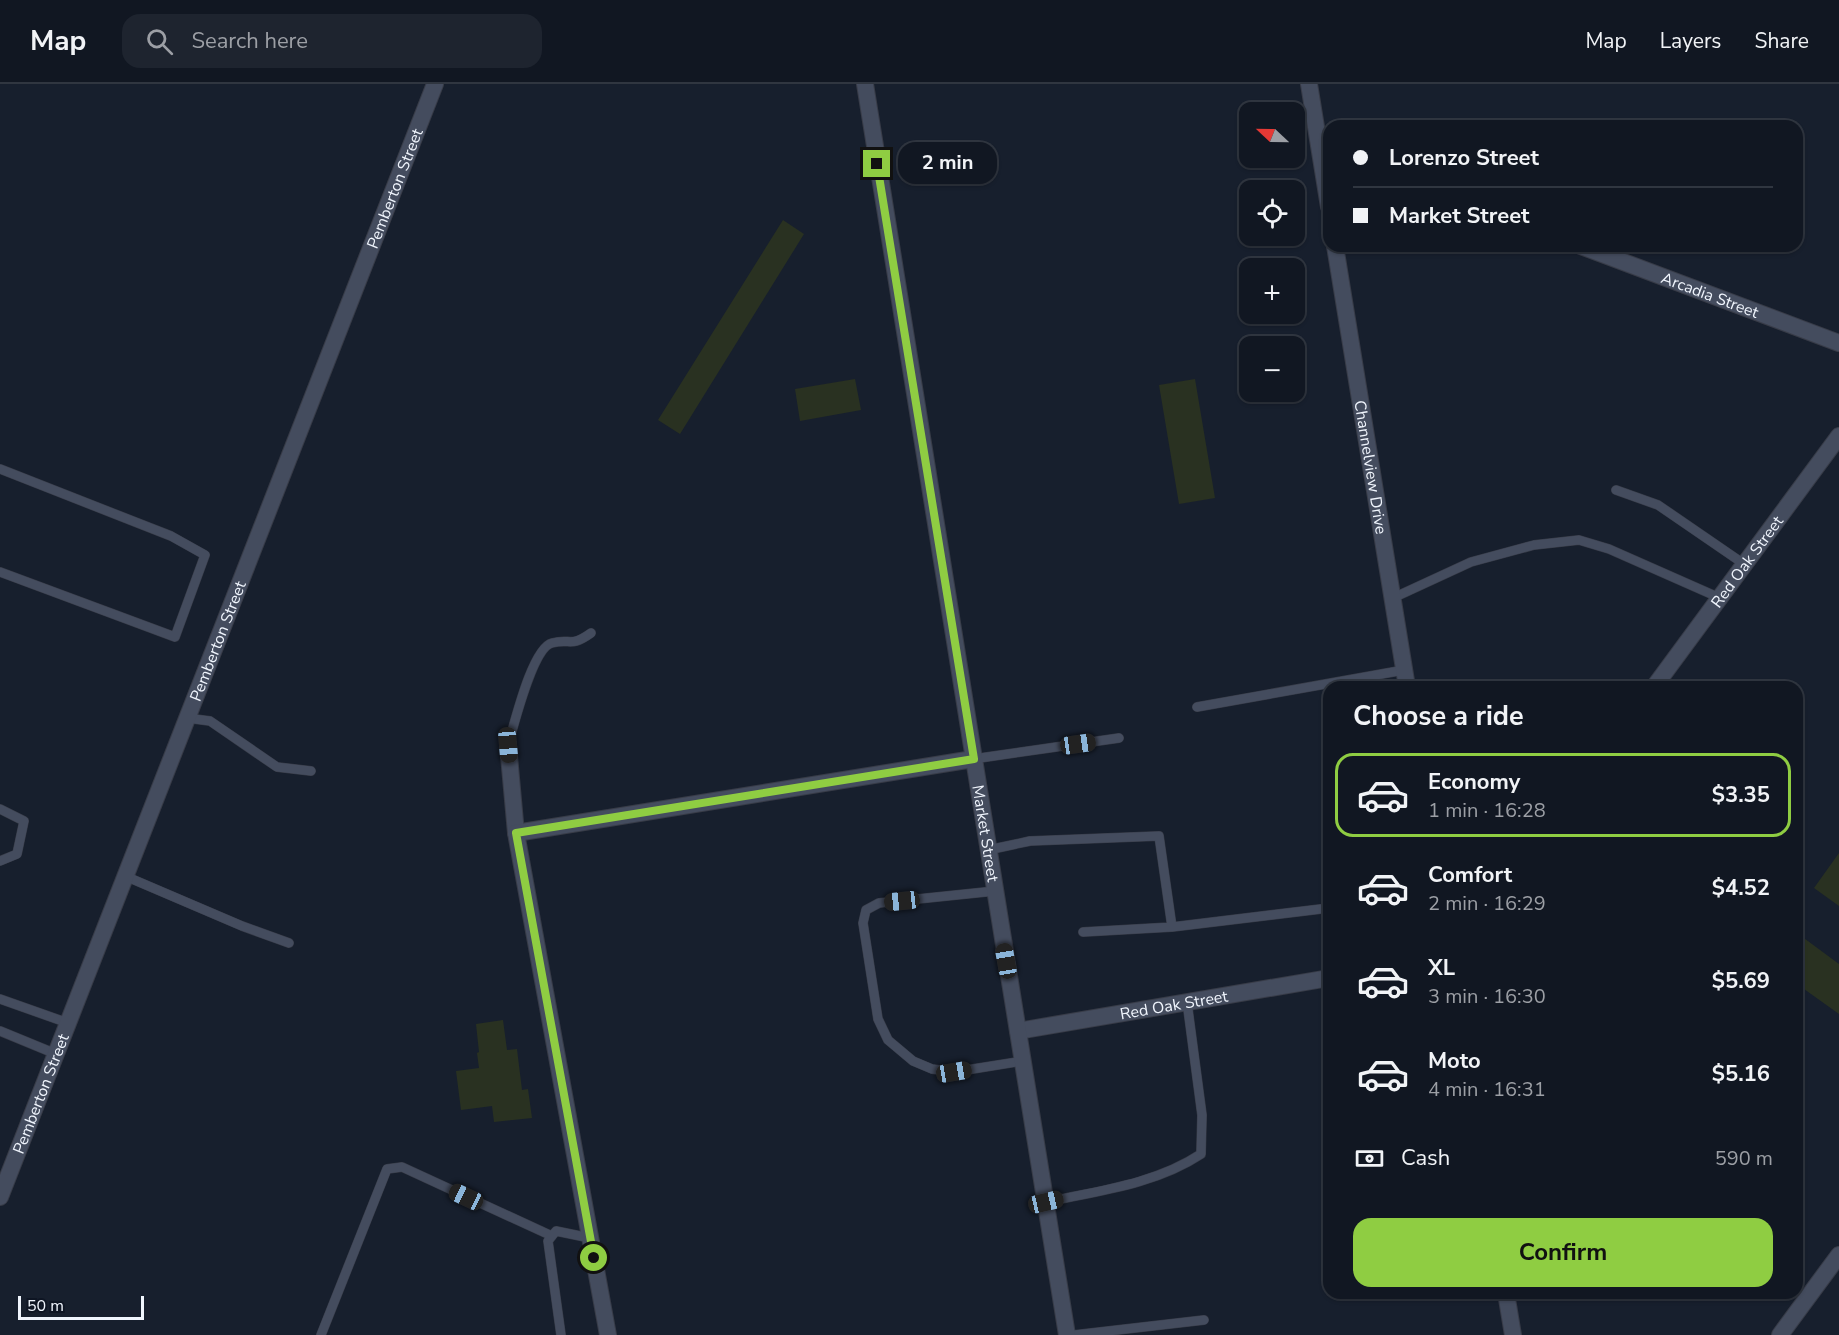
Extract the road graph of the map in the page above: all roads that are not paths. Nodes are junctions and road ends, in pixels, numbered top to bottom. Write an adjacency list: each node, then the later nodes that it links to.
1 (435, 84): 21 (street, Pemberton Street)
2 (865, 84): 24 (street, Market Street)
3 (1309, 84): 4 (street)
4 (1323, 146)
5 (1336, 252): 13 (street, Channelview Drive)
6 (1597, 252): 7 (street, Arcadia Street)
7 (1839, 343)
8 (1839, 436): 11 (street, Red Oak Street)
9 (0, 469): 12 (lane)
10 (1616, 490): 11 (lane)
11 (1744, 564): 14 (street, Red Oak Street)
12 (0, 573)
13 (1393, 598): 14 (lane); 16 (street, Channelview Drive)
14 (1720, 598): 18 (street, Red Oak Street)
15 (591, 633): 23 (lane)
16 (1406, 679): 17 (lane)
17 (1391, 681)
18 (1658, 681)
19 (1323, 690): 20 (lane)
20 (1197, 707)
21 (187, 718): 25 (lane); 30 (street, Pemberton Street)
22 (1119, 738): 24 (lane)
23 (508, 745): 27 (street)
24 (974, 759): 27 (street); 28 (street, Market Street)
25 (311, 771)
26 (0, 809): 29 (lane)
27 (516, 833): 47 (street)
28 (988, 850): 31 (street, Market Street); 33 (lane)
29 (0, 861)
30 (125, 876): 35 (lane); 39 (street, Pemberton Street)
31 (995, 891): 41 (street, Market Street); 43 (lane)
32 (1323, 909): 33 (lane)
33 (1172, 927): 34 (lane)
34 (1083, 932)
35 (289, 943)
36 (1323, 979): 38 (street, Red Oak Street)
37 (0, 999): 39 (lane)
38 (1187, 1002): 41 (street, Red Oak Street); 45 (lane)
39 (68, 1023): 42 (street, Pemberton Street)
40 (0, 1031): 42 (lane)
41 (1018, 1031): 43 (street, Market Street)
42 (56, 1054): 44 (street, Pemberton Street)
43 (1023, 1061): 45 (street, Market Street)
44 (0, 1197)
45 (1046, 1202): 54 (street, Market Street)
46 (552, 1236): 47 (lane); 51 (lane); 52 (lane)
47 (590, 1238): 53 (street)
48 (1839, 1256): 57 (street)
49 (1507, 1299): 56 (street)
50 (1204, 1320): 55 (lane)
51 (321, 1335)
52 (561, 1335)
53 (608, 1335)
54 (1067, 1335)
55 (1074, 1335)
56 (1513, 1335)
57 (1780, 1335)

